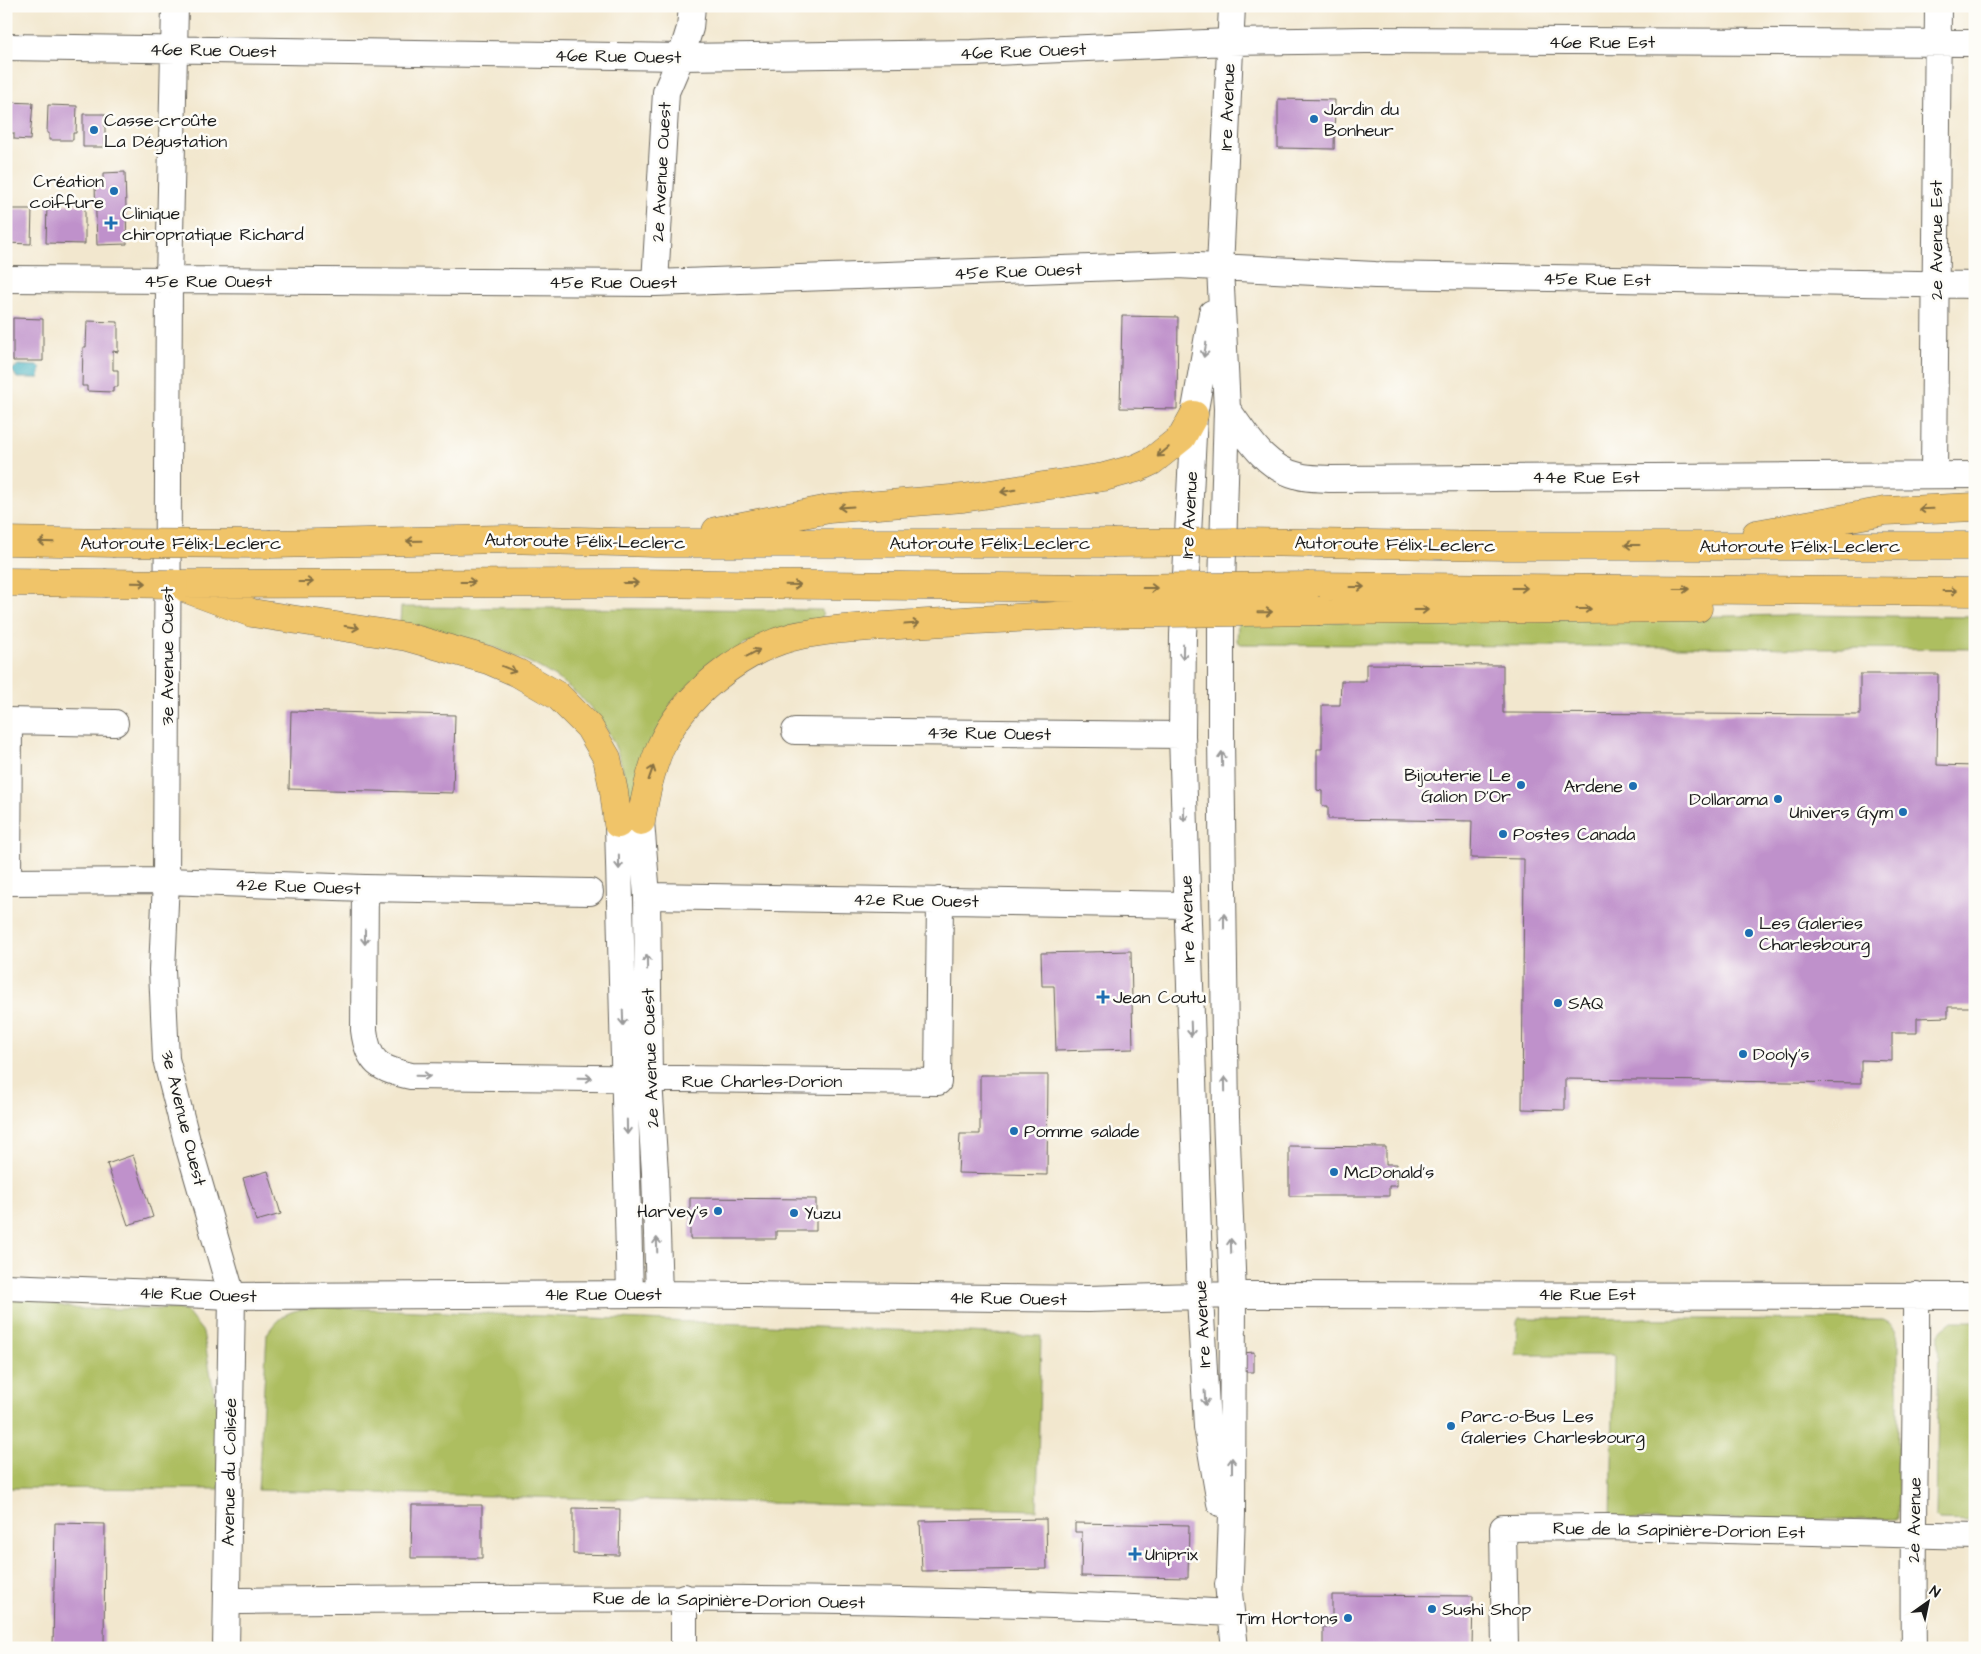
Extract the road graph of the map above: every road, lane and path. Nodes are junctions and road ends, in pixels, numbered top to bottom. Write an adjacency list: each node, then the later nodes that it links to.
1 (175, 6): 9 (street, 3e Avenue Ouest)
2 (692, 6): 10 (street, 2e Avenue Ouest)
3 (1232, 6): 5 (street, 1re Avenue)
4 (1938, 6): 6 (street, 2e Avenue Est)
5 (1229, 42): 6 (street, 46e Rue Est); 10 (street, 46e Rue Ouest); 11 (street, 1re Avenue)
6 (1937, 42): 7 (street, 46e Rue Est); 15 (street, 2e Avenue Est)
7 (1975, 43)
8 (6, 48): 9 (street, 46e Rue Ouest)
9 (174, 49): 10 (street, 46e Rue Ouest); 13 (street, 3e Avenue Ouest)
10 (681, 57): 14 (street, 2e Avenue Ouest)
11 (1220, 268): 14 (street, 45e Rue Ouest); 15 (street, 45e Rue Est); 17 (street, 1re Avenue); 18 (street, 1re Avenue, one-way to 18)
12 (6, 279): 13 (street, 45e Rue Ouest)
13 (169, 281): 14 (street, 45e Rue Ouest); 35 (street, 3e Avenue Ouest)
14 (655, 283)
15 (1936, 284): 16 (street, 45e Rue Est); 19 (street, 2e Avenue Est)
16 (1975, 285)
17 (1227, 409): 19 (street, 44e Rue Est); 46 (street, 1re Avenue, one-way to 17)
18 (1194, 415): 23 (highway, one-way to 23); 33 (street, 1re Avenue, one-way to 33)
19 (1934, 475): 20 (street, 44e Rue Est)
20 (1975, 475)
21 (1975, 507): 24 (highway, one-way to 24)
22 (6, 540): 23 (highway, Autoroute Félix-Leclerc, one-way to 22, bridge)
23 (655, 543): 24 (highway, Autoroute Félix-Leclerc, one-way to 23, bridge)
24 (1698, 545): 25 (highway, Autoroute Félix-Leclerc)
25 (1975, 546)
26 (6, 582): 27 (highway, one-way to 27, bridge)
27 (174, 584): 28 (highway, one-way to 28, bridge); 34 (highway, one-way to 34)
28 (1906, 591): 29 (highway, one-way to 29); 34 (highway, one-way to 28, bridge)
29 (1975, 592)
30 (8, 721): 31 (street); 36 (street)
31 (115, 722)
32 (795, 731): 33 (street, 43e Rue Ouest)
33 (1182, 735): 41 (street, 1re Avenue, one-way to 41)
34 (629, 823): 39 (street, 2e Avenue Ouest); 42 (street, 2e Avenue Ouest, one-way to 42)
35 (166, 881): 36 (street, 42e Rue Ouest); 37 (street, 42e Rue Ouest); 48 (street, 3e Avenue Ouest)
36 (7, 882)
37 (365, 888): 38 (street, 42e Rue Ouest); 42 (street, Rue Charles-Dorion, one-way to 42)
38 (590, 892)
39 (647, 896): 40 (street, 42e Rue Ouest); 42 (street, 2e Avenue Ouest, one-way to 39)
40 (940, 900): 41 (street, 42e Rue Ouest); 42 (street, Rue Charles-Dorion)
41 (1186, 905): 50 (street, 1re Avenue, one-way to 50)
42 (637, 1079): 44 (street, 2e Avenue Ouest, one-way to 44); 45 (street, 2e Avenue Ouest, one-way to 42)
43 (6, 1287): 48 (street, 41e Rue Ouest)
44 (630, 1294): 45 (street, 41e Rue Ouest); 48 (street, 41e Rue Ouest)
45 (658, 1294): 50 (street, 41e Rue Ouest)
46 (1232, 1295): 47 (street, 41e Rue Est); 50 (street, 41e Rue Est); 55 (street, 1re Avenue, one-way to 46)
47 (1916, 1295): 49 (street, 41e Rue Est); 51 (street, 2e Avenue)
48 (232, 1296): 54 (street, Avenue du Colisée)
49 (1975, 1296)
50 (1200, 1297): 55 (street, 1re Avenue, one-way to 55)
51 (1912, 1536): 52 (street, Rue de la Sapinière-Dorion Est); 59 (street, Rue de la Sapinière-Dorion Est); 60 (street, 2e Avenue)
52 (1975, 1536)
53 (684, 1598): 54 (street, Rue de la Sapinière-Dorion Ouest); 55 (street, Rue de la Sapinière-Dorion Ouest); 57 (street)
54 (227, 1601): 56 (street, Avenue du Colisée)
55 (1230, 1607): 58 (street, 1re Avenue)
56 (226, 1648)
57 (684, 1648)
58 (1235, 1648)
59 (1505, 1648)
60 (1914, 1648)

